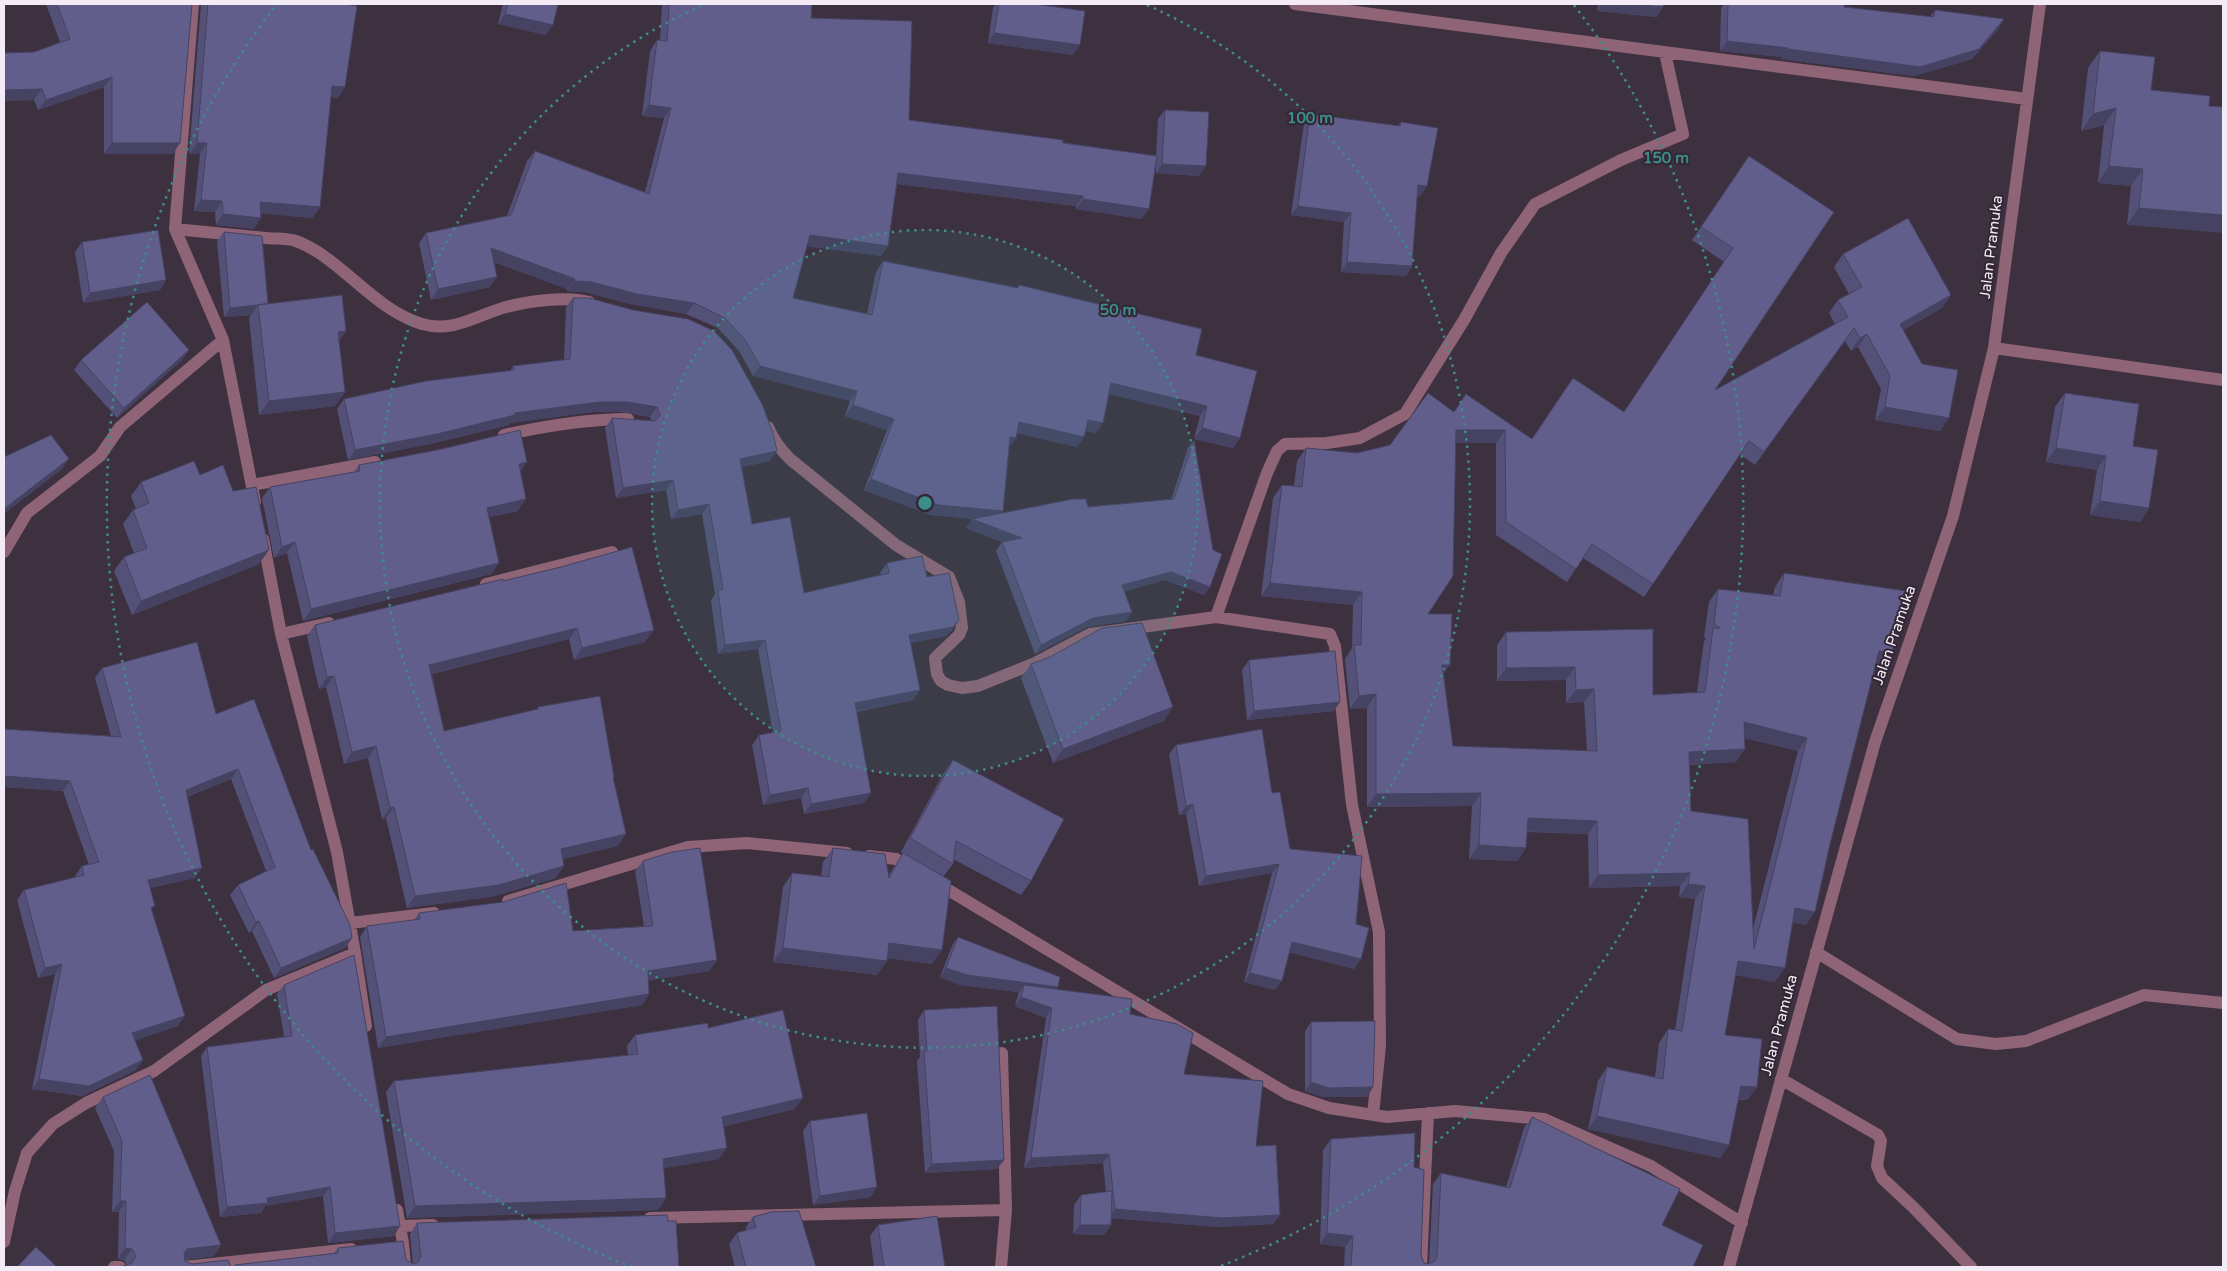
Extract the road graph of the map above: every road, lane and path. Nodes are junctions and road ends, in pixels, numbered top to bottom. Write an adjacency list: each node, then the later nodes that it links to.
1 (193, 4): 7 (street)
2 (1295, 4): 4 (street)
3 (2040, 4): 6 (street, Jalan Pramuka)
4 (1340, 6): 5 (street)
5 (1664, 53): 6 (street); 20 (street)
6 (2027, 99): 10 (street, Jalan Pramuka)
7 (175, 229): 8 (street); 9 (street)
8 (601, 305)
9 (223, 340): 16 (street); 17 (street)
10 (1994, 348): 11 (street); 26 (street, Jalan Pramuka)
11 (2223, 380)
12 (766, 419): 20 (street)
13 (637, 421): 14 (street)
14 (493, 438)
15 (392, 459): 16 (street)
16 (252, 485): 22 (street)
17 (4, 552)
18 (612, 552): 19 (street)
19 (469, 588)
20 (1216, 618): 33 (street)
21 (346, 619): 22 (street)
22 (281, 634): 25 (street)
23 (493, 905): 33 (street)
24 (446, 911): 25 (street)
25 (350, 923): 27 (street)
26 (1816, 952): 28 (street); 31 (street, Jalan Pramuka)
27 (355, 953): 29 (street); 40 (street)
28 (2223, 1003)
29 (367, 1034)
30 (1002, 1053): 35 (street)
31 (1781, 1079): 37 (street, Jalan Pramuka); 49 (street)
32 (1428, 1113): 33 (street); 37 (street); 47 (street)
33 (1373, 1115)
34 (395, 1197): 39 (street)
35 (1006, 1210): 36 (street); 46 (street)
36 (636, 1218)
37 (1742, 1223): 48 (street, Jalan Pramuka)
38 (449, 1224): 39 (street)
39 (400, 1226): 45 (street)
40 (4, 1242)
41 (365, 1248): 44 (street)
42 (114, 1267): 43 (street)
43 (120, 1267)
44 (184, 1267)
45 (405, 1267)
46 (1001, 1267)
47 (1420, 1267)
48 (1729, 1267)
49 (1970, 1267)

